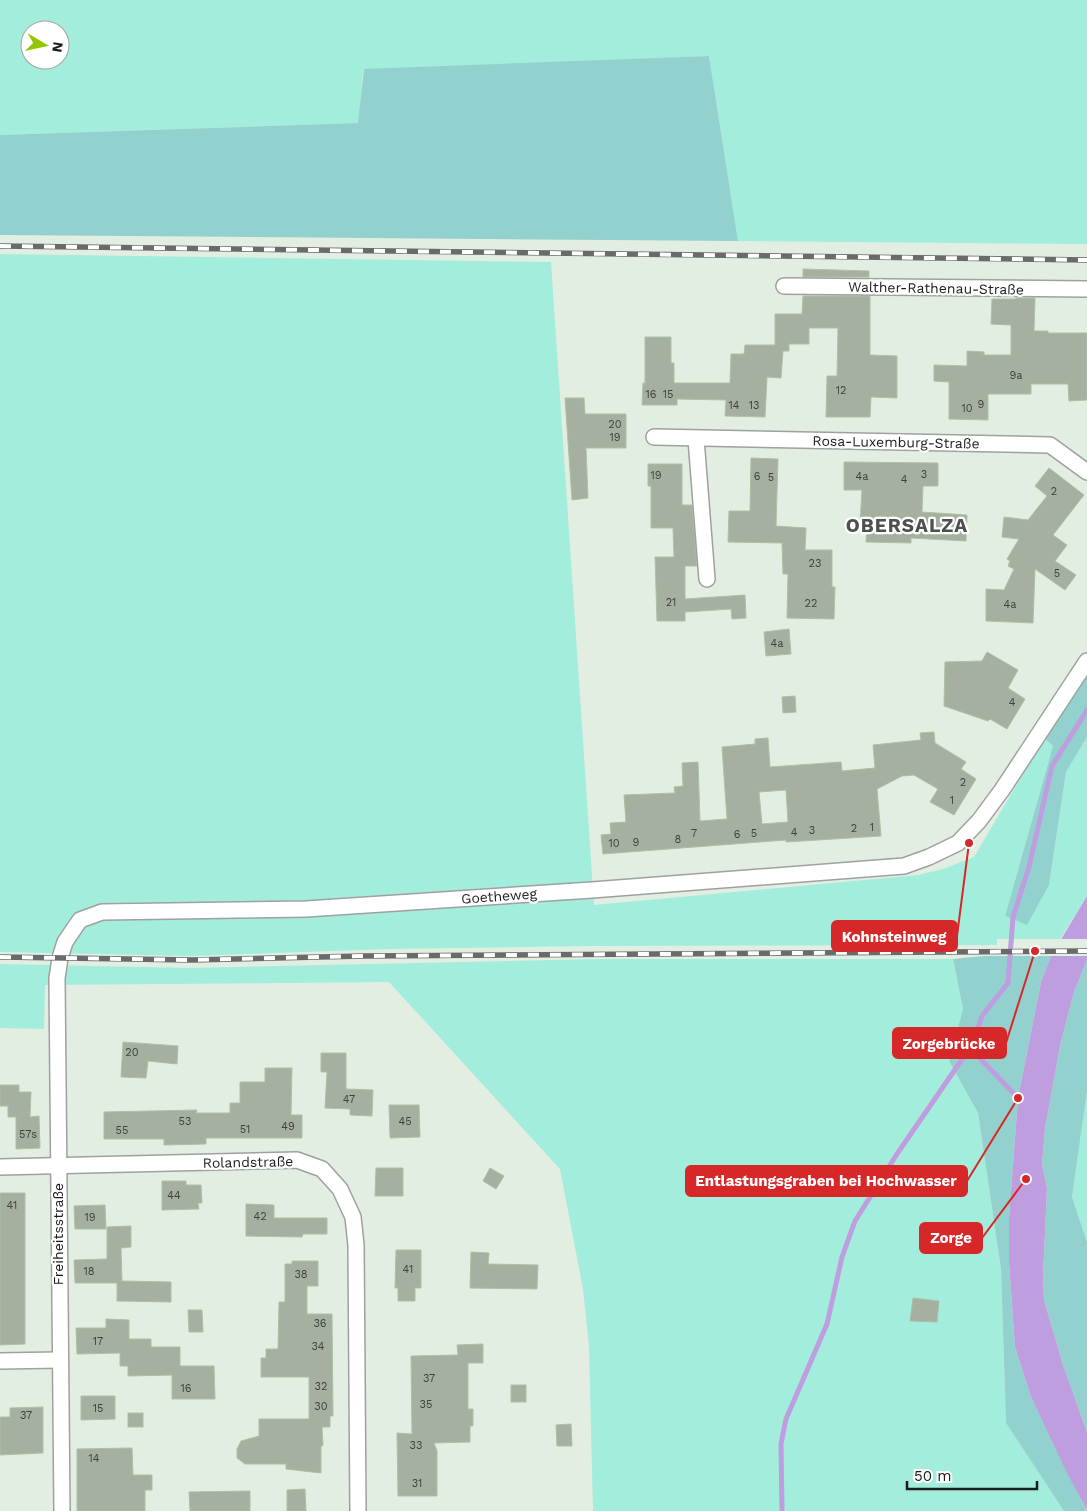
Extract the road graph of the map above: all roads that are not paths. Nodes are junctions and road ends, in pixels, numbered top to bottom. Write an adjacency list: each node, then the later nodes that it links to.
1 (784, 286): 2 (street, Walther-Rathenau-Straße)
2 (1087, 289)
3 (654, 437): 4 (street, Rosa-Luxemburg-Straße)
4 (696, 439): 5 (street, Rosa-Luxemburg-Straße); 6 (street)
5 (1087, 472)
6 (707, 579)
7 (1087, 661): 8 (street, Goetheweg)
8 (60, 958): 9 (street, Freiheitsstraße)
9 (58, 1165): 10 (street, Rolandstraße); 11 (street, Freiheitsstraße); 14 (street, Rolandstraße)
10 (0, 1167)
11 (59, 1360): 12 (street); 13 (street, Freiheitsstraße)
12 (0, 1361)
13 (62, 1511)
14 (358, 1511)

